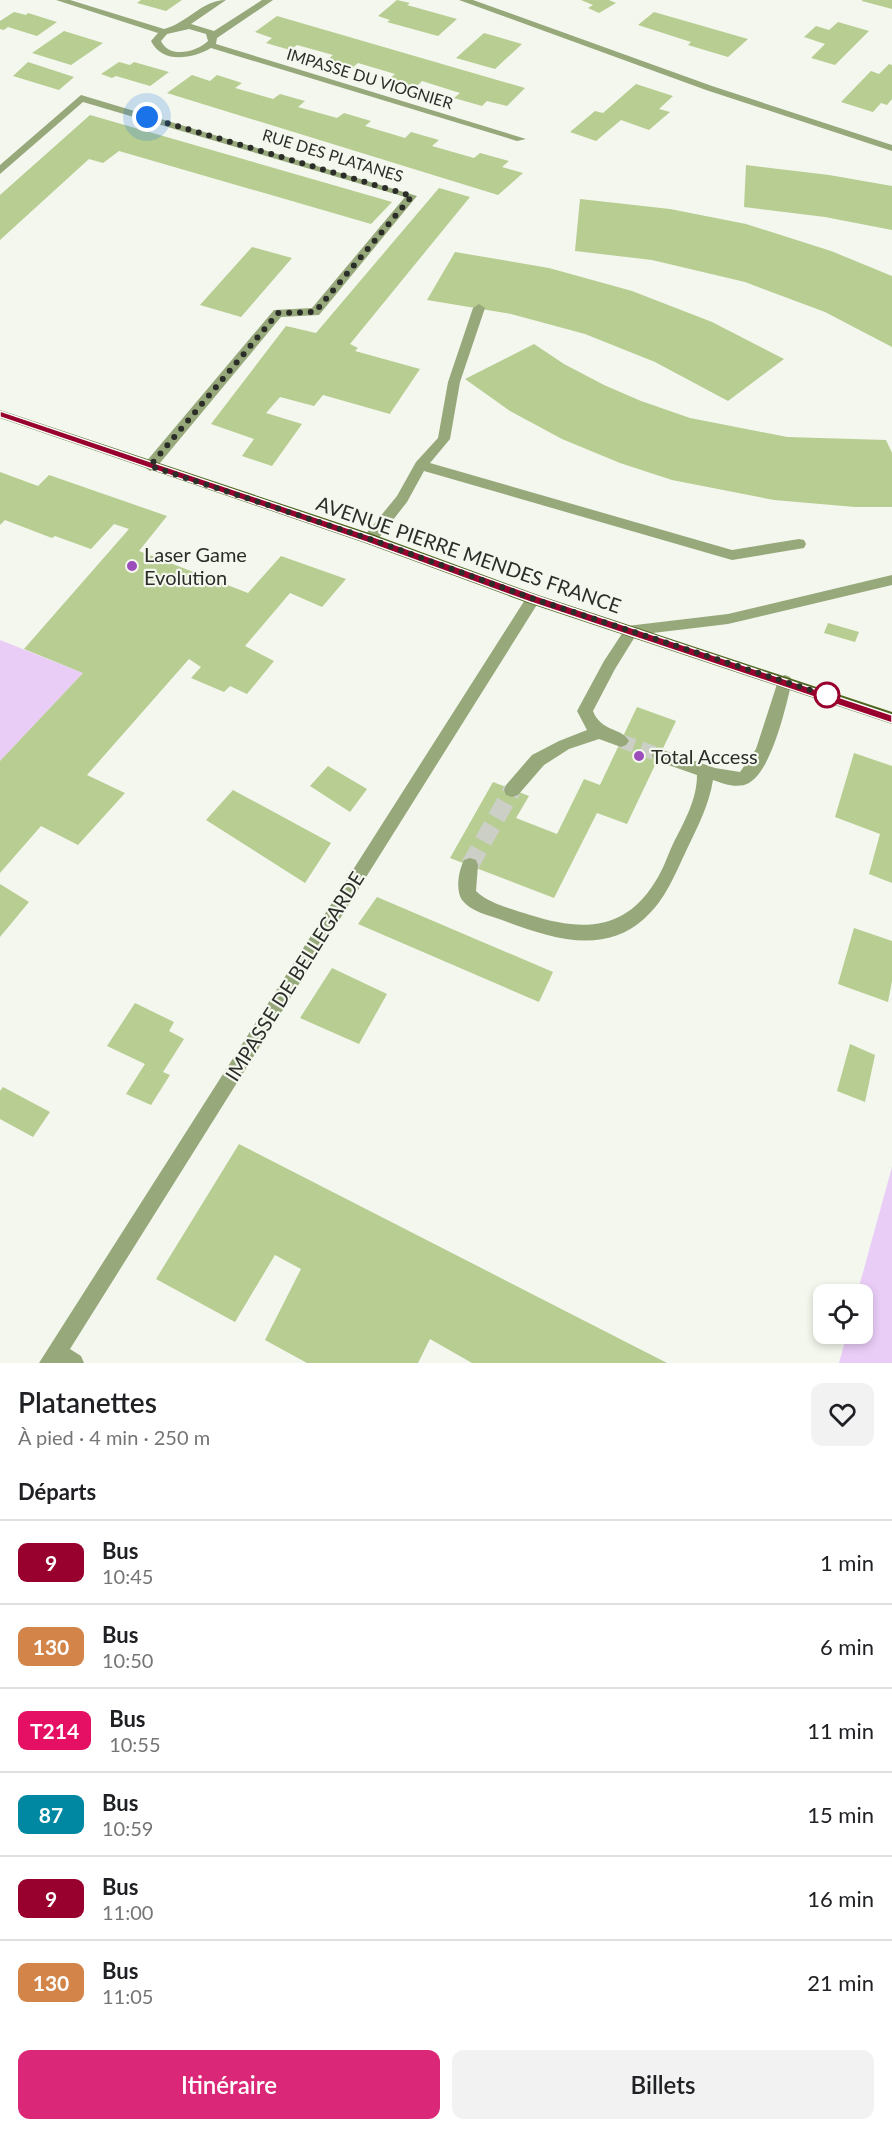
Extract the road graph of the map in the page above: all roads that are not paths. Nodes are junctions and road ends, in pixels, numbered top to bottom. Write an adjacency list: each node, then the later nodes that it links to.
1 (61, 0): 6 (street)
2 (221, 0): 5 (street)
3 (268, 0): 7 (street)
4 (464, 0): 9 (street)
5 (181, 27): 6 (street); 7 (street, IMPASSE DU VIOGNIER)
6 (164, 32): 7 (street)
7 (211, 41): 8 (street, IMPASSE DU VIOGNIER)
8 (521, 139)
9 (892, 148)
10 (0, 171): 14 (street, RUE DES PLATANES)
11 (479, 308): 13 (street)
12 (0, 414): 14 (main road, AVENUE PIERRE MENDES FRANCE)
13 (421, 465): 15 (street); 16 (street)
14 (150, 466): 15 (main road, AVENUE PIERRE MENDES FRANCE)
15 (370, 539): 18 (main road, AVENUE PIERRE MENDES FRANCE)
16 (799, 544)
17 (892, 580): 19 (street)
18 (534, 599): 19 (main road, AVENUE PIERRE MENDES FRANCE); 28 (street, IMPASSE DE BELLEGARDE)
19 (632, 630): 20 (main road, AVENUE PIERRE MENDES FRANCE); 22 (street)
20 (785, 681): 21 (main road, AVENUE PIERRE MENDES FRANCE); 25 (street)
21 (892, 718)
22 (597, 733): 23 (street); 26 (street)
23 (621, 741)
24 (660, 755): 25 (street)
25 (705, 770): 27 (street)
26 (512, 790)
27 (470, 865)
28 (52, 1358): 29 (street, IMPASSE DE BELLEGARDE)
29 (74, 1363)

